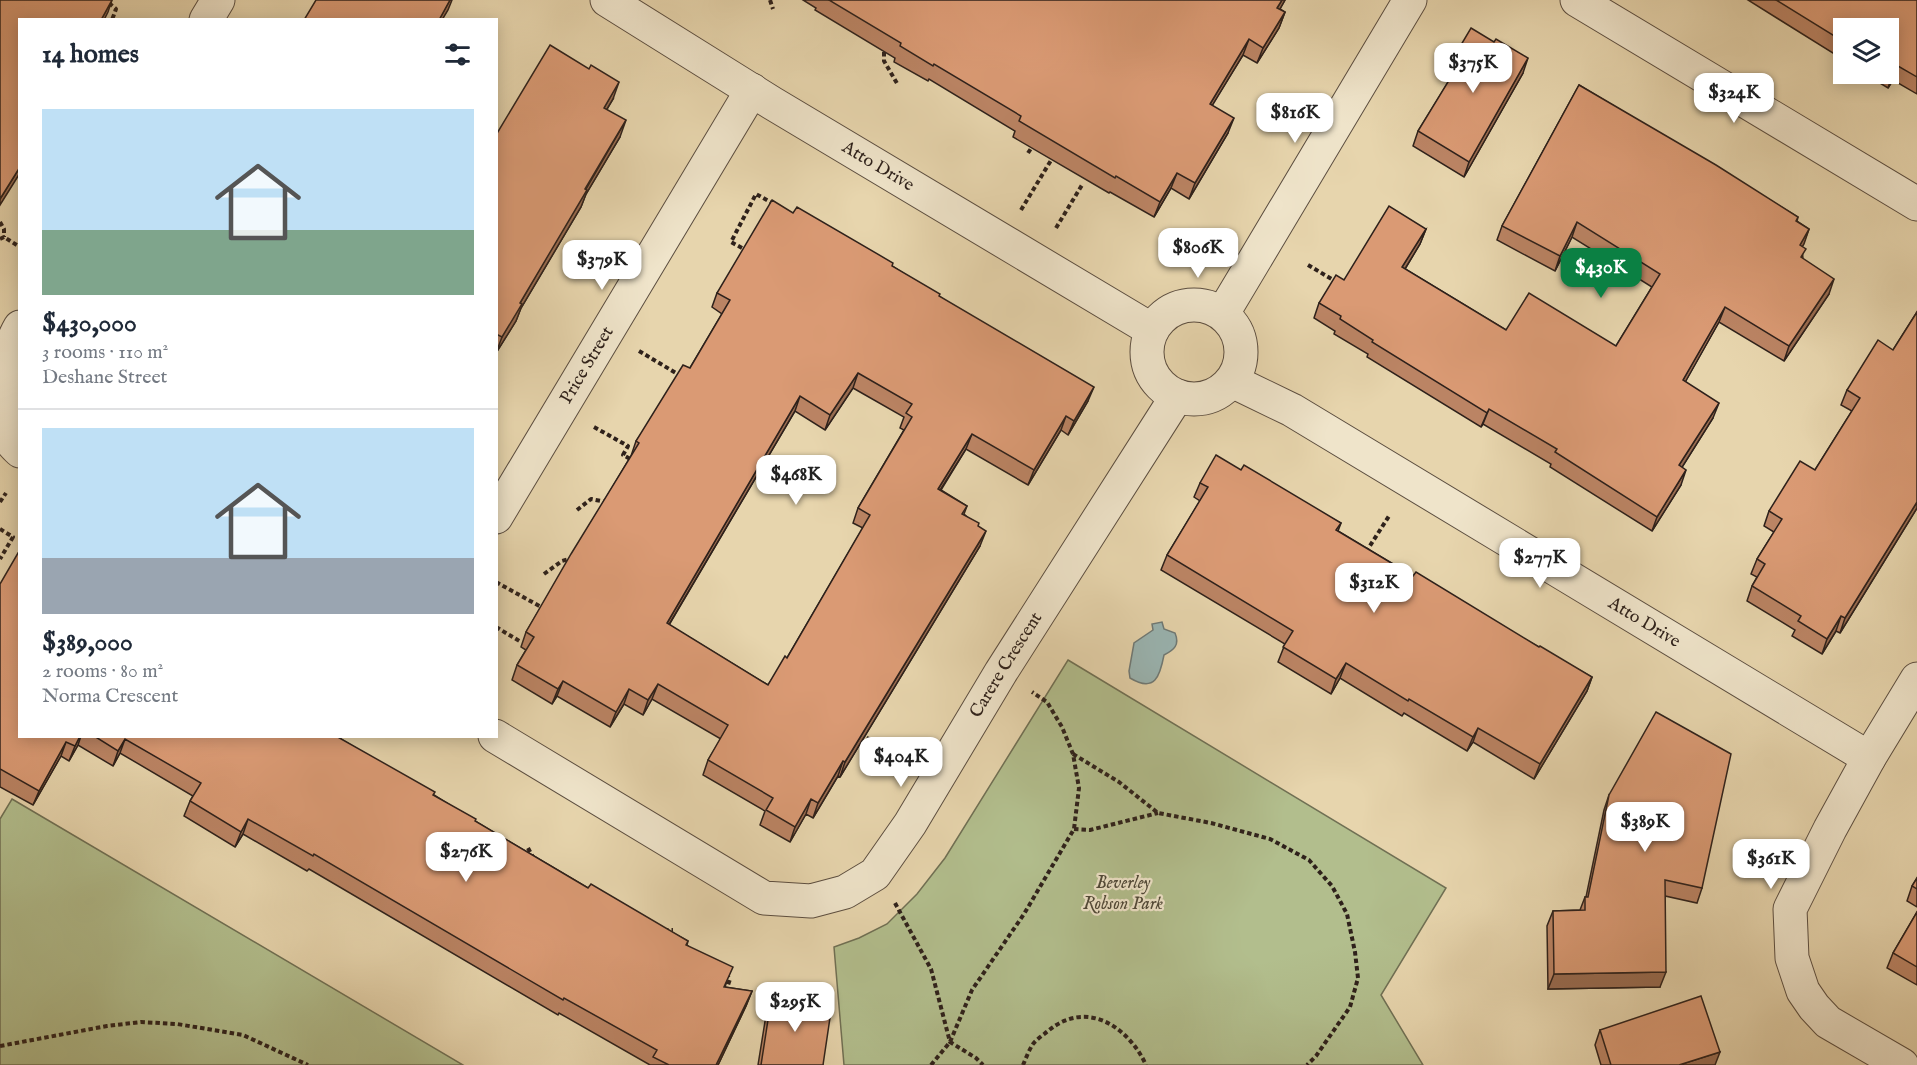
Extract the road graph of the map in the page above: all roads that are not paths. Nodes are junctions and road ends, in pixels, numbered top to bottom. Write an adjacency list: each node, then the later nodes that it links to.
1 (218, 0): 5 (street)
2 (607, 0): 6 (street, Atto Drive)
3 (1410, 0): 8 (street)
4 (1577, 0): 7 (street)
5 (207, 18)
6 (752, 90): 9 (street, Atto Drive); 14 (street, Price Street)
7 (1917, 204)
8 (1223, 313): 9 (street); 11 (street)
9 (1152, 330): 12 (street)
10 (18, 332): 13 (street)
11 (1232, 381): 12 (street); 17 (street, Atto Drive)
12 (1177, 396): 16 (street, Carere Crescent)
13 (9, 446)
14 (498, 514)
15 (1917, 679): 17 (street)
16 (498, 738)
17 (1869, 758): 18 (street)
18 (1902, 1065)

